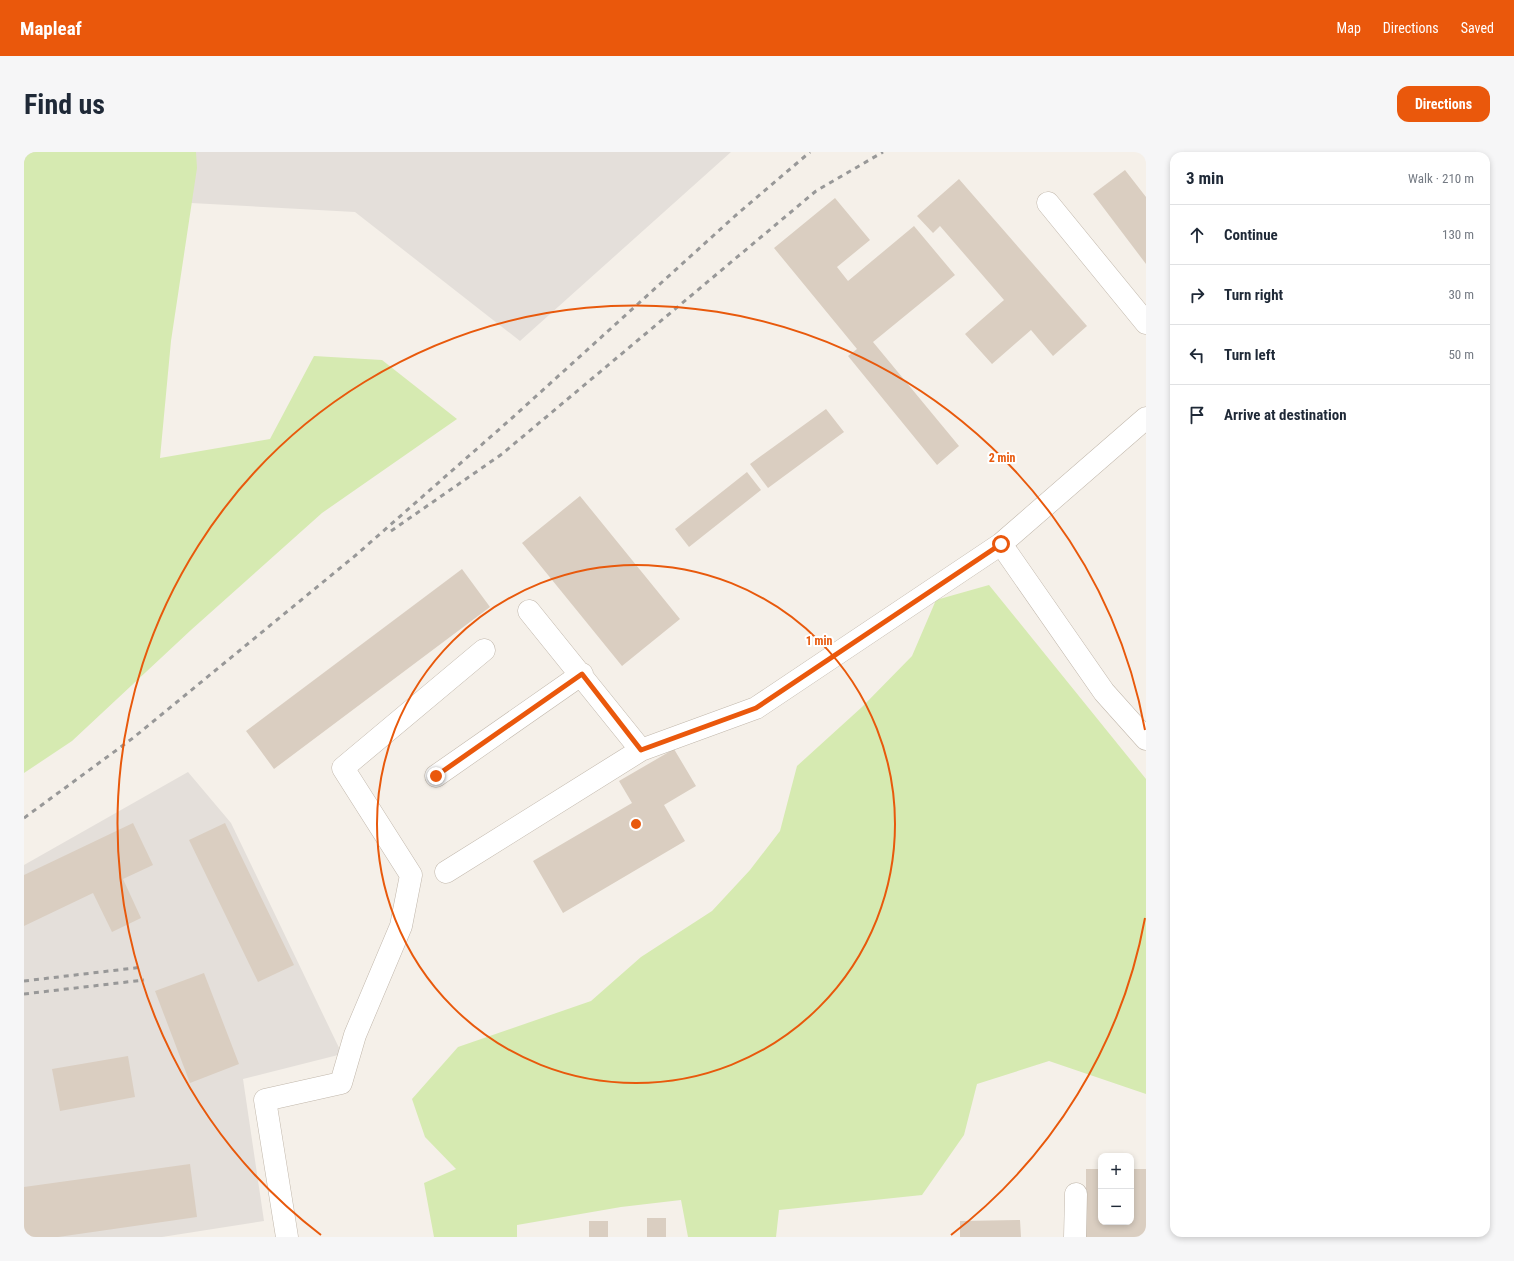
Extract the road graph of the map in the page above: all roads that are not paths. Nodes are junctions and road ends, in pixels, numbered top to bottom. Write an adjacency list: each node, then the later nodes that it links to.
1 (1048, 203): 2 (lane)
2 (1146, 323)
3 (1146, 418): 4 (lane)
4 (1001, 544): 8 (lane); 9 (lane)
5 (529, 611): 7 (lane)
6 (484, 650): 13 (lane)
7 (582, 674): 9 (lane); 10 (lane)
8 (1146, 739)
9 (641, 750): 11 (lane)
10 (436, 776)
11 (446, 872)
12 (1076, 1194): 14 (lane)
13 (287, 1237)
14 (1075, 1237)

